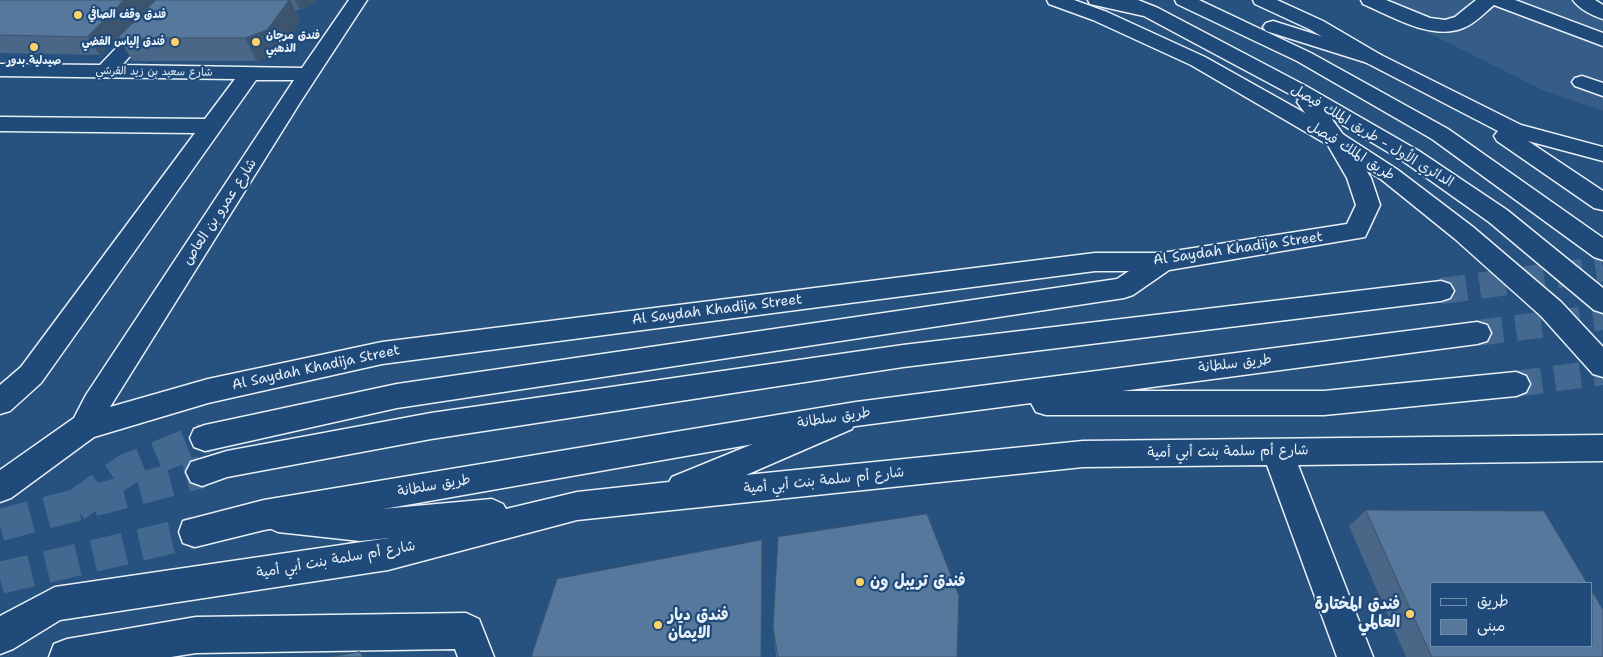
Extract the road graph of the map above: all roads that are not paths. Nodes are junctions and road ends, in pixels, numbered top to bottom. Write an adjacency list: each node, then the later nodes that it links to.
1 (172, 0): 18 (main road)
2 (358, 0): 20 (main road, شارع عمرو بن العاص)
3 (1056, 0): 27 (main road, طريق الملك فيصل)
4 (1097, 0): 13 (main road)
5 (1122, 0): 13 (main road, الدائري الأول - طريق الملك فيصل)
6 (1184, 0): 30 (main road)
7 (1188, 0): 16 (main road)
8 (1262, 0): 16 (main road)
9 (1370, 0): 10 (main road)
10 (1488, 0)
11 (1498, 0): 15 (main road)
12 (1582, 0): 14 (main road)
13 (1151, 12): 22 (main road, الدائري الأول - طريق الملك فيصل)
14 (1603, 13)
15 (1603, 40)
16 (1374, 59): 24 (main road)
17 (0, 70): 18 (main road, شارع سعيد بن زيد القرشي)
18 (105, 72): 19 (main road, شارع سعيد بن زيد القرشي)
19 (250, 73): 20 (main road, شارع سعيد بن زيد القرشي); 26 (main road)
20 (308, 74): 42 (main road, شارع عمرو بن العاص)
21 (1582, 82): 23 (main road)
22 (1299, 90): 27 (main road); 33 (main road, الدائري الأول - طريق الملك فيصل)
23 (1603, 90)
24 (1447, 98): 28 (main road); 29 (main road)
25 (0, 124): 26 (main road)
26 (212, 126): 37 (main road)
27 (1336, 140): 31 (main road, Al Saydah Khadija Street); 35 (main road, طريق الملك فيصل)
28 (1603, 154)
29 (1603, 202)
30 (1603, 251)
31 (1162, 262): 42 (main road, Al Saydah Khadija Street); 43 (main road)
32 (1441, 291): 46 (main road)
33 (1603, 303)
34 (1477, 333): 40 (main road, طريق سلطانة)
35 (1603, 366)
36 (0, 375): 37 (main road)
37 (31, 376): 39 (main road)
38 (1516, 384): 40 (main road)
39 (0, 402)
40 (932, 403): 41 (main road, طريق سلطانة)
41 (856, 414): 48 (main road); 50 (main road, طريق سلطانة)
42 (85, 427): 47 (main road)
43 (205, 438)
44 (1603, 448): 45 (main road, شارع أم سلمة بنت أبي أمية)
45 (1277, 451): 48 (main road, شارع أم سلمة بنت أبي أمية); 55 (main road)
46 (202, 472)
47 (0, 488)
48 (656, 498): 49 (main road, شارع أم سلمة بنت أبي أمية)
49 (577, 506): 50 (main road); 52 (main road, شارع أم سلمة بنت أبي أمية)
50 (264, 515): 51 (main road, طريق سلطانة)
51 (195, 532)
52 (0, 636)
53 (67, 657): 54 (main road)
54 (476, 657)
55 (1355, 657)

